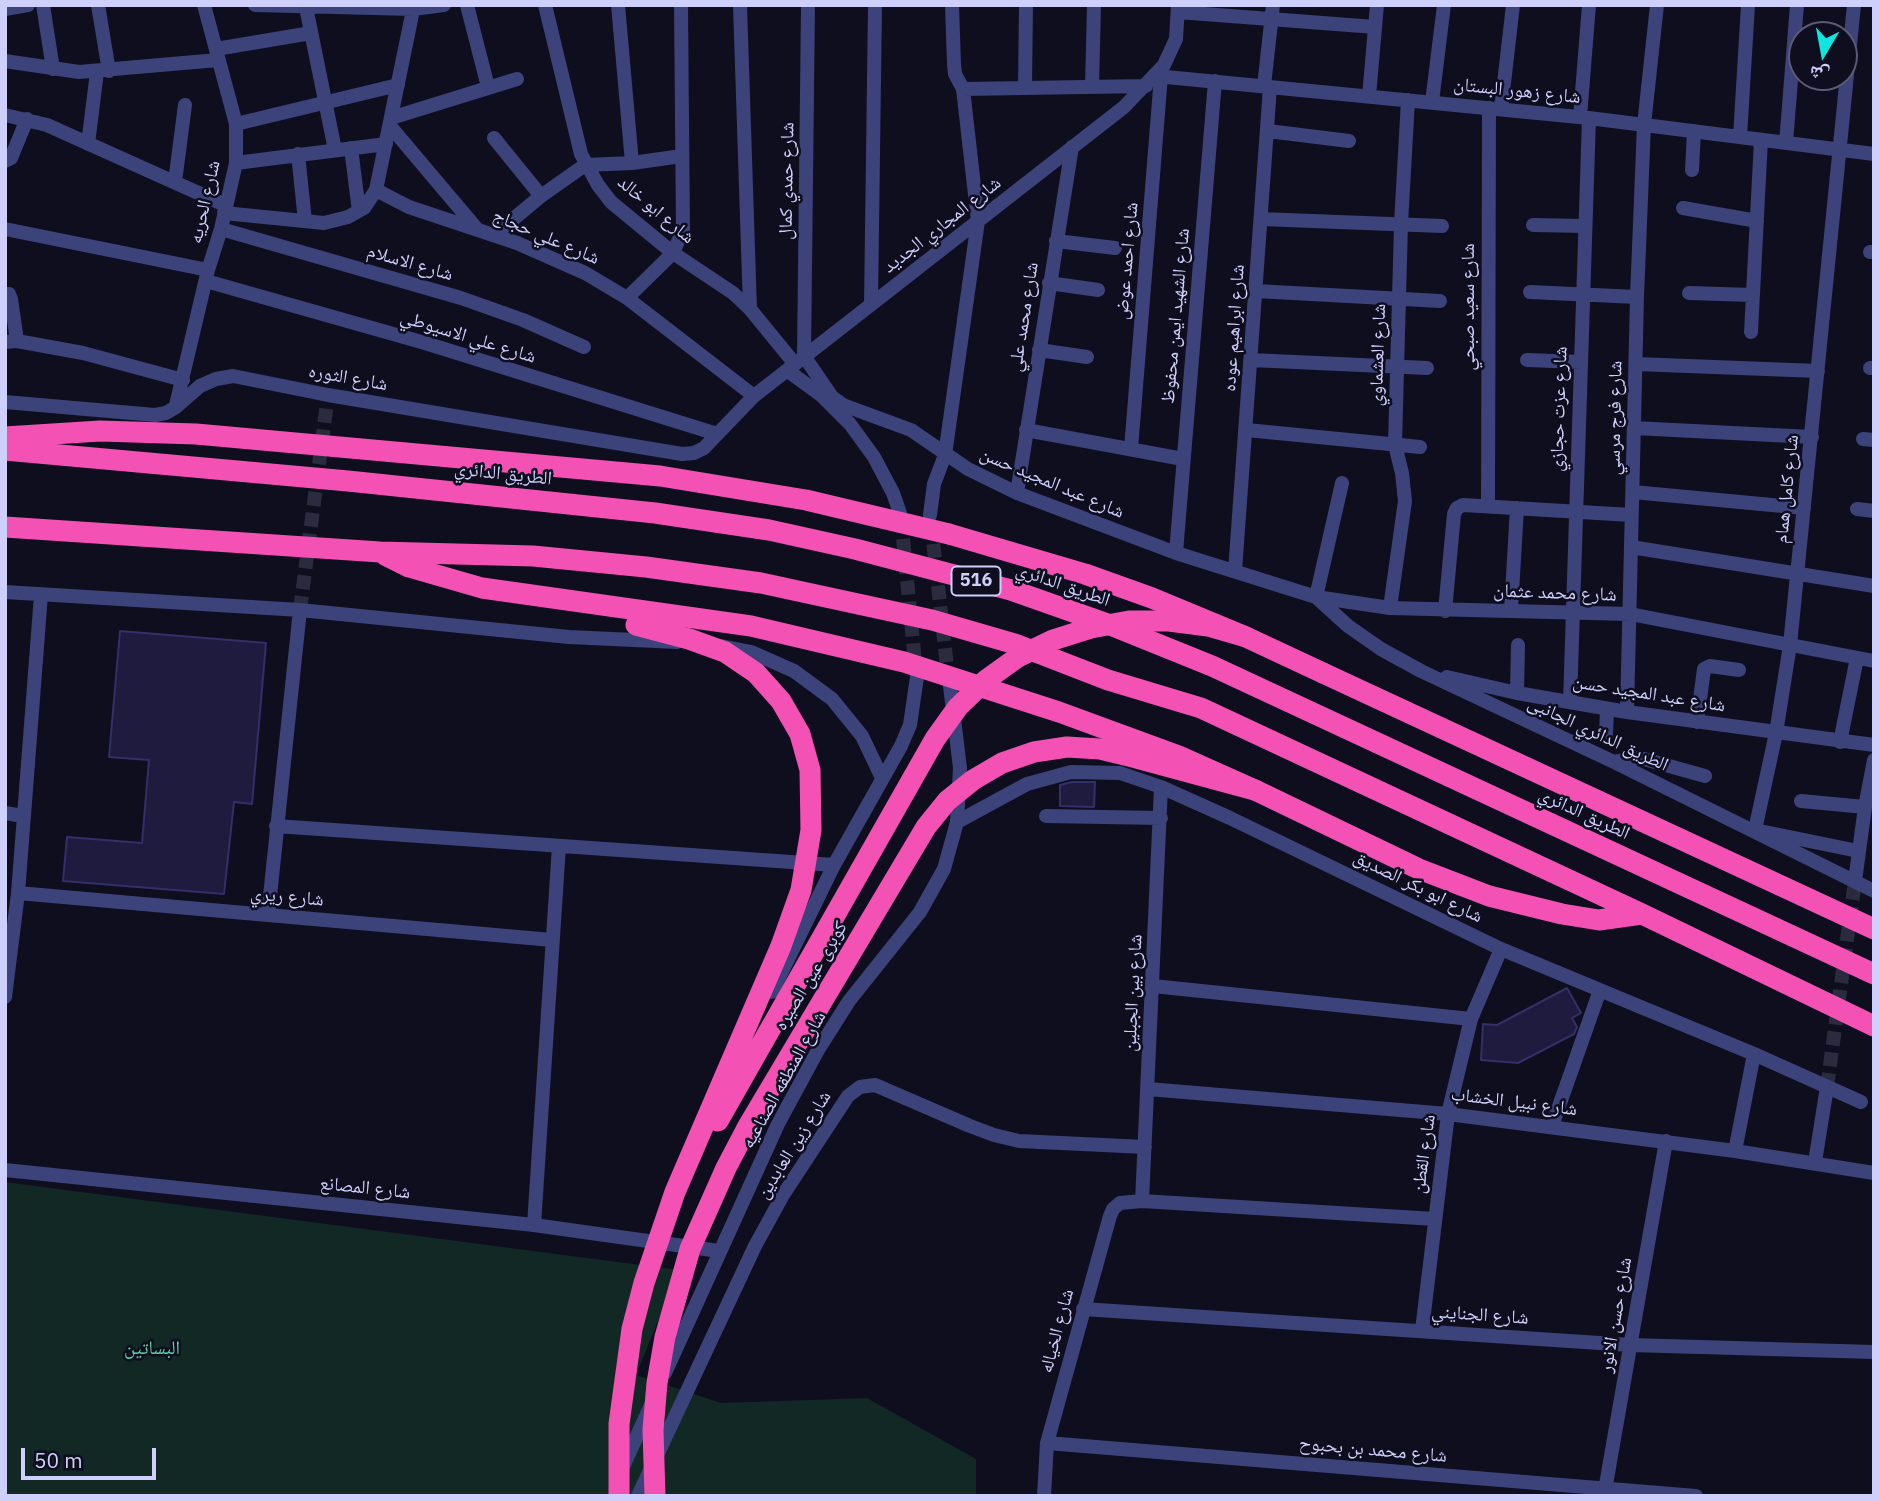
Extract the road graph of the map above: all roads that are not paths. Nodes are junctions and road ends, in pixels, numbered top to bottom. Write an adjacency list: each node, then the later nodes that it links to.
1 (28, 5): 28 (street)
2 (43, 5): 35 (street)
3 (98, 5): 36 (street)
4 (204, 5): 33 (street, شارع الحريه)
5 (255, 5): 25 (street)
6 (444, 5): 27 (street)
7 (467, 5): 43 (street)
8 (545, 5): 77 (street, شارع ابو خالد)
9 (618, 5): 76 (street)
10 (681, 5): 73 (street)
11 (740, 5): 114 (street)
12 (808, 5): 123 (street, شارع حمدي كمال)
13 (875, 5): 113 (street)
14 (952, 5): 45 (street)
15 (1026, 5): 44 (street)
16 (1094, 5): 42 (street)
17 (1377, 5): 31 (street)
18 (1444, 5): 49 (street)
19 (1513, 5): 51 (street, شارع سعيد صبحي)
20 (1589, 5): 53 (street, شارع عزت حجازي)
21 (1657, 5): 57 (street, شارع فرج مرسي)
22 (1748, 5): 60 (street)
23 (1797, 5): 64 (street)
24 (1854, 5): 70 (street, شارع كامل همام)
25 (290, 6): 26 (street)
26 (306, 7): 27 (street); 32 (street)
27 (413, 7): 40 (street)
28 (5, 9)
29 (1178, 9): 30 (street); 38 (street, شارع المجاري الجديد)
30 (1272, 12): 31 (street); 41 (street, شارع ابراهيم عوده)
31 (1375, 27): 46 (street)
32 (311, 33): 33 (street); 48 (street)
33 (217, 54): 36 (street); 56 (street, شارع الحريه)
34 (5, 61): 35 (street)
35 (53, 69): 36 (street)
36 (103, 71): 65 (street)
37 (517, 79): 43 (street)
38 (1154, 79): 39 (street, شارع زهور البستان); 42 (street, شارع زهور البستان); 68 (street, شارع المجاري الجديد); 140 (street, شارع احمد عوض)
39 (1214, 81): 41 (street, شارع زهور البستان); 144 (street, شارع الشهيد ايمن محفوظ)
40 (398, 85): 48 (street); 55 (street)
41 (1267, 86): 46 (street, شارع زهور البستان); 58 (street, شارع ابراهيم عوده)
42 (1092, 87): 44 (street, شارع زهور البستان)
43 (488, 88): 55 (street)
44 (1025, 88): 45 (street, شارع زهور البستان)
45 (963, 89): 88 (street)
46 (1369, 96): 47 (street, شارع زهور البستان)
47 (1408, 100): 49 (street, شارع زهور البستان); 89 (street, شارع العشماوي)
48 (326, 102): 56 (street); 69 (street)
49 (1432, 102): 51 (street, شارع زهور البستان)
50 (185, 105): 79 (street)
51 (1495, 108): 53 (street, شارع زهور البستان); 148 (street, شارع سعيد صبحي)
52 (5, 115): 54 (street)
53 (1584, 117): 57 (street, شارع زهور البستان); 92 (street, شارع عزت حجازي)
54 (27, 118): 65 (street); 74 (street)
55 (390, 122): 66 (street); 95 (street)
56 (236, 124): 75 (street, شارع الحريه)
57 (1644, 125): 59 (street, شارع زهور البستان); 109 (street, شارع فرج مرسي)
58 (1268, 131): 63 (street); 85 (street, شارع ابراهيم عوده)
59 (1694, 131): 60 (street, شارع زهور البستان); 78 (street)
60 (1740, 137): 62 (street, شارع زهور البستان)
61 (495, 138): 81 (street)
62 (1761, 140): 64 (street, شارع زهور البستان); 86 (street)
63 (1349, 141)
64 (1786, 143): 70 (street, شارع زهور البستان)
65 (88, 144): 79 (street)
66 (386, 144): 67 (street); 80 (street)
67 (351, 148): 69 (street); 84 (street)
68 (1072, 148): 88 (street, شارع المجاري الجديد); 97 (street, شارع محمد علي)
69 (335, 150): 71 (street)
70 (1838, 150): 72 (street, شارع زهور البستان); 127 (street, شارع كامل همام)
71 (298, 154): 75 (street); 87 (street)
72 (1874, 154)
73 (682, 156): 76 (street); 99 (street)
74 (5, 161)
75 (236, 163): 83 (street, شارع الحريه)
76 (632, 163): 77 (street)
77 (585, 165): 81 (street); 99 (street, شارع ابو خالد)
78 (1692, 170)
79 (176, 183): 83 (street)
80 (376, 190): 84 (street); 95 (street, شارع علي حجاج)
81 (541, 196): 96 (street)
82 (1683, 208): 86 (street)
83 (225, 209): 87 (street); 94 (street, شارع الحريه)
84 (359, 211): 87 (street)
85 (1261, 219): 89 (street); 103 (street, شارع ابراهيم عوده)
86 (1758, 220): 108 (street)
87 (305, 221)
88 (978, 221): 113 (street, شارع المجاري الجديد); 143 (street)
89 (1401, 224): 91 (street); 111 (street, شارع العشماوي)
90 (1533, 225): 92 (street)
91 (1442, 226)
92 (1584, 226): 107 (street, شارع عزت حجازي)
93 (5, 229): 100 (street, شارع علي الاسيوطي)
94 (221, 229): 100 (street, شارع الحريه); 117 (street, شارع الاسلام)
95 (477, 229): 96 (street, شارع علي حجاج)
96 (494, 235): 110 (street, شارع علي حجاج)
97 (1056, 241): 98 (street); 101 (street, شارع محمد علي)
98 (1115, 248)
99 (673, 253): 110 (street); 114 (street, شارع ابو خالد)
100 (207, 275): 128 (street, شارع الحريه); 135 (street, شارع علي الاسيوطي)
101 (1049, 283): 102 (street); 118 (street, شارع محمد علي)
102 (1098, 290)
103 (1256, 291): 111 (street); 120 (street, شارع ابراهيم عوده)
104 (1530, 292): 107 (street)
105 (1689, 293): 108 (street)
106 (5, 294): 116 (street)
107 (1582, 295): 109 (street); 122 (street, شارع عزت حجازي)
108 (1753, 295): 115 (street)
109 (1637, 297): 124 (street, شارع فرج مرسي)
110 (627, 298): 129 (street, شارع علي حجاج)
111 (1399, 299): 112 (street); 125 (street, شارع العشماوي)
112 (1440, 301)
113 (872, 304): 123 (street, شارع المجاري الجديد)
114 (750, 309): 123 (street, شارع ابو خالد)
115 (1751, 332)
116 (11, 342): 128 (street)
117 (584, 347)
118 (1039, 350): 119 (street); 133 (street, شارع محمد علي)
119 (1087, 357)
120 (1251, 360): 125 (street); 134 (street, شارع ابراهيم عوده)
121 (1527, 360): 122 (street)
122 (1580, 362): 153 (street, شارع عزت حجازي)
123 (796, 364): 129 (street, شارع المجاري الجديد); 143 (street, شارع عبد المجيد حسن); 154 (street)
124 (1636, 364): 127 (street); 132 (street, شارع فرج مرسي)
125 (1397, 366): 126 (street); 138 (street, شارع العشماوي)
126 (1427, 368)
127 (1818, 371): 137 (street, شارع كامل همام)
128 (183, 380): 131 (street, شارع الحريه)
129 (754, 396): 135 (street, شارع المجاري الجديد)
130 (5, 402): 131 (street, شارع الثوره)
131 (176, 407): 142 (street, شارع الثوره)
132 (1634, 428): 137 (street); 146 (street, شارع فرج مرسي)
133 (1026, 430): 140 (street); 147 (street, شارع محمد علي)
134 (1247, 430): 138 (street); 161 (street, شارع ابراهيم عوده)
135 (717, 434): 142 (street, شارع المجاري الجديد)
136 (5, 437): 174 (highway, bridge)
137 (1812, 437): 150 (street, شارع كامل همام)
138 (1395, 445): 139 (street); 168 (street, شارع العشماوي)
139 (1420, 447)
140 (1131, 449): 144 (street)
141 (5, 450): 218 (highway, الطريق الدائري / 516)
142 (694, 453)
143 (945, 455): 147 (street, شارع عبد المجيد حسن); 155 (street)
144 (1183, 459): 160 (street, شارع الشهيد ايمن محفوظ)
145 (1342, 483): 167 (street)
146 (1633, 492): 150 (street); 156 (street, شارع فرج مرسي)
147 (1017, 493): 160 (street, شارع عبد المجيد حسن)
148 (1488, 506): 149 (street); 171 (street)
149 (1517, 508): 153 (street); 170 (street)
150 (1804, 508): 162 (street, شارع كامل همام)
151 (1857, 509): 152 (street)
152 (1874, 511)
153 (1575, 512): 156 (street); 172 (street, شارع عزت حجازي)
154 (900, 513)
155 (930, 515)
156 (1631, 515): 158 (street, شارع فرج مرسي)
157 (5, 527): 159 (highway)
158 (1632, 547): 162 (street); 173 (street, شارع فرج مرسي)
159 (380, 552): 165 (highway); 213 (highway)
160 (1175, 553): 161 (street, شارع عبد المجيد حسن)
161 (1235, 571): 167 (street, شارع محمد عثمان)
162 (1798, 573): 163 (street); 176 (street, شارع كامل همام)
163 (1874, 586)
164 (5, 592): 166 (street)
165 (508, 593): 197 (highway); 236 (highway, كوبرى عين الصيره, bridge)
166 (41, 595): 169 (street); 201 (street)
167 (1316, 597): 168 (street, شارع محمد عثمان); 180 (street, الطريق الدائري الجانبى)
168 (1390, 608): 171 (street, شارع محمد عثمان)
169 (300, 610): 195 (street); 205 (street)
170 (1511, 610): 171 (street, شارع محمد عثمان); 172 (street, شارع محمد عثمان)
171 (1445, 611)
172 (1573, 611): 173 (street, شارع محمد عثمان); 184 (street, شارع عزت حجازي)
173 (1630, 614): 176 (street, شارع محمد عثمان); 186 (street, شارع فرج مرسي)
174 (1246, 636): 215 (highway, bridge); 236 (highway, bridge)
175 (1518, 645): 183 (street)
176 (1790, 645): 177 (street, شارع محمد عثمان); 188 (street, شارع كامل همام)
177 (1857, 658): 178 (street, شارع محمد عثمان); 190 (street)
178 (1874, 661)
179 (1739, 670): 187 (street)
180 (1421, 671): 183 (street, شارع عبد المجيد حسن); 193 (street, الطريق الدائري الجانبى)
181 (917, 677): 195 (street)
182 (950, 686): 204 (street, شارع المنطقه الصناعيه)
183 (1517, 692): 184 (street, شارع عبد المجيد حسن)
184 (1570, 702): 185 (street, شارع عبد المجيد حسن)
185 (1608, 709): 186 (street, شارع عبد المجيد حسن); 189 (street)
186 (1627, 712): 187 (street, شارع عبد المجيد حسن)
187 (1697, 722): 188 (street, شارع عبد المجيد حسن)
188 (1776, 733): 190 (street, شارع عبد المجيد حسن); 206 (street, شارع كامل همام)
189 (1605, 735)
190 (1840, 741): 191 (street, شارع عبد المجيد حسن)
191 (1874, 745)
192 (1874, 761): 199 (street)
193 (1614, 762): 194 (street); 206 (street, الطريق الدائري الجانبى)
194 (1704, 776)
195 (882, 778): 209 (street)
196 (1161, 787): 203 (street, شارع بين الجبلين); 204 (street, شارع ابو بكر الصديق); 217 (street, شارع ابو بكر الصديق)
197 (1255, 790): 213 (highway); 251 (highway, كوبرى عين الصيره, bridge)
198 (1801, 801): 199 (street)
199 (1865, 807): 208 (street)
200 (5, 813): 201 (street)
201 (23, 816): 212 (street)
202 (1046, 816): 203 (street)
203 (1161, 818): 219 (street, شارع بين الجبلين)
204 (957, 822): 241 (street, شارع المنطقه الصناعيه)
205 (276, 826): 207 (street); 214 (street)
206 (1755, 830): 208 (street); 210 (street, الطريق الدائري الجانبى)
207 (559, 846): 209 (street); 216 (street)
208 (1858, 852): 210 (street)
209 (834, 865): 240 (street)
210 (1855, 881): 211 (street, الطريق الدائري الجانبى)
211 (1874, 891)
212 (18, 893): 214 (street, شارع ريري); 221 (street)
213 (1642, 914): 223 (highway)
214 (268, 915): 216 (street, شارع ريري)
215 (1874, 929)
216 (552, 940): 239 (street)
217 (1501, 949): 220 (street, شارع ابو بكر الصديق); 222 (street, شارع القطن)
218 (1874, 974)
219 (1153, 986): 222 (street); 226 (street, شارع بين الجبلين)
220 (1600, 990): 224 (street, شارع ابو بكر الصديق); 229 (street)
221 (5, 997)
222 (1471, 1019): 228 (street, شارع القطن)
223 (1874, 1026)
224 (1754, 1054): 225 (street, شارع ابو بكر الصديق); 232 (street)
225 (1827, 1087): 227 (street, شارع ابو بكر الصديق); 233 (street)
226 (1148, 1089): 228 (street, شارع نبيل الخشاب); 231 (street, شارع بين الجبلين)
227 (1861, 1102)
228 (1448, 1114): 229 (street, شارع نبيل الخشاب); 238 (street, شارع القطن)
229 (1552, 1126): 230 (street, شارع نبيل الخشاب)
230 (1666, 1141): 232 (street, شارع نبيل الخشاب); 244 (street, شارع حسن الانور)
231 (1145, 1147): 237 (street, شارع بين الجبلين); 250 (street, شارع زين العابدين)
232 (1735, 1150): 233 (street, شارع نبيل الخشاب)
233 (1815, 1163): 235 (street, شارع نبيل الخشاب)
234 (5, 1170): 239 (street, شارع المصانع)
235 (1874, 1173)
236 (675, 1192): 249 (highway, كوبرى عين الصيره, bridge)
237 (1142, 1201): 238 (street); 242 (street, شارع الخياله)
238 (1435, 1219): 243 (street, شارع القطن)
239 (534, 1225): 240 (street, شارع المصانع)
240 (649, 1243): 241 (street, شارع المصانع)
241 (719, 1251): 248 (street, شارع المنطقه الصناعيه)
242 (1083, 1309): 243 (street, شارع الجنايني); 246 (street, شارع الخياله)
243 (1422, 1330): 244 (street, شارع الجنايني)
244 (1630, 1345): 245 (street, شارع الجنايني); 247 (street, شارع حسن الانور)
245 (1874, 1352)
246 (1046, 1443): 247 (street, شارع محمد بن بحبوح); 252 (street, شارع الخياله)
247 (1604, 1492): 253 (street, شارع محمد بن بحبوح)
248 (610, 1496)
249 (619, 1496)
250 (638, 1496)
251 (655, 1496)
252 (1044, 1496)
253 (1696, 1496)

